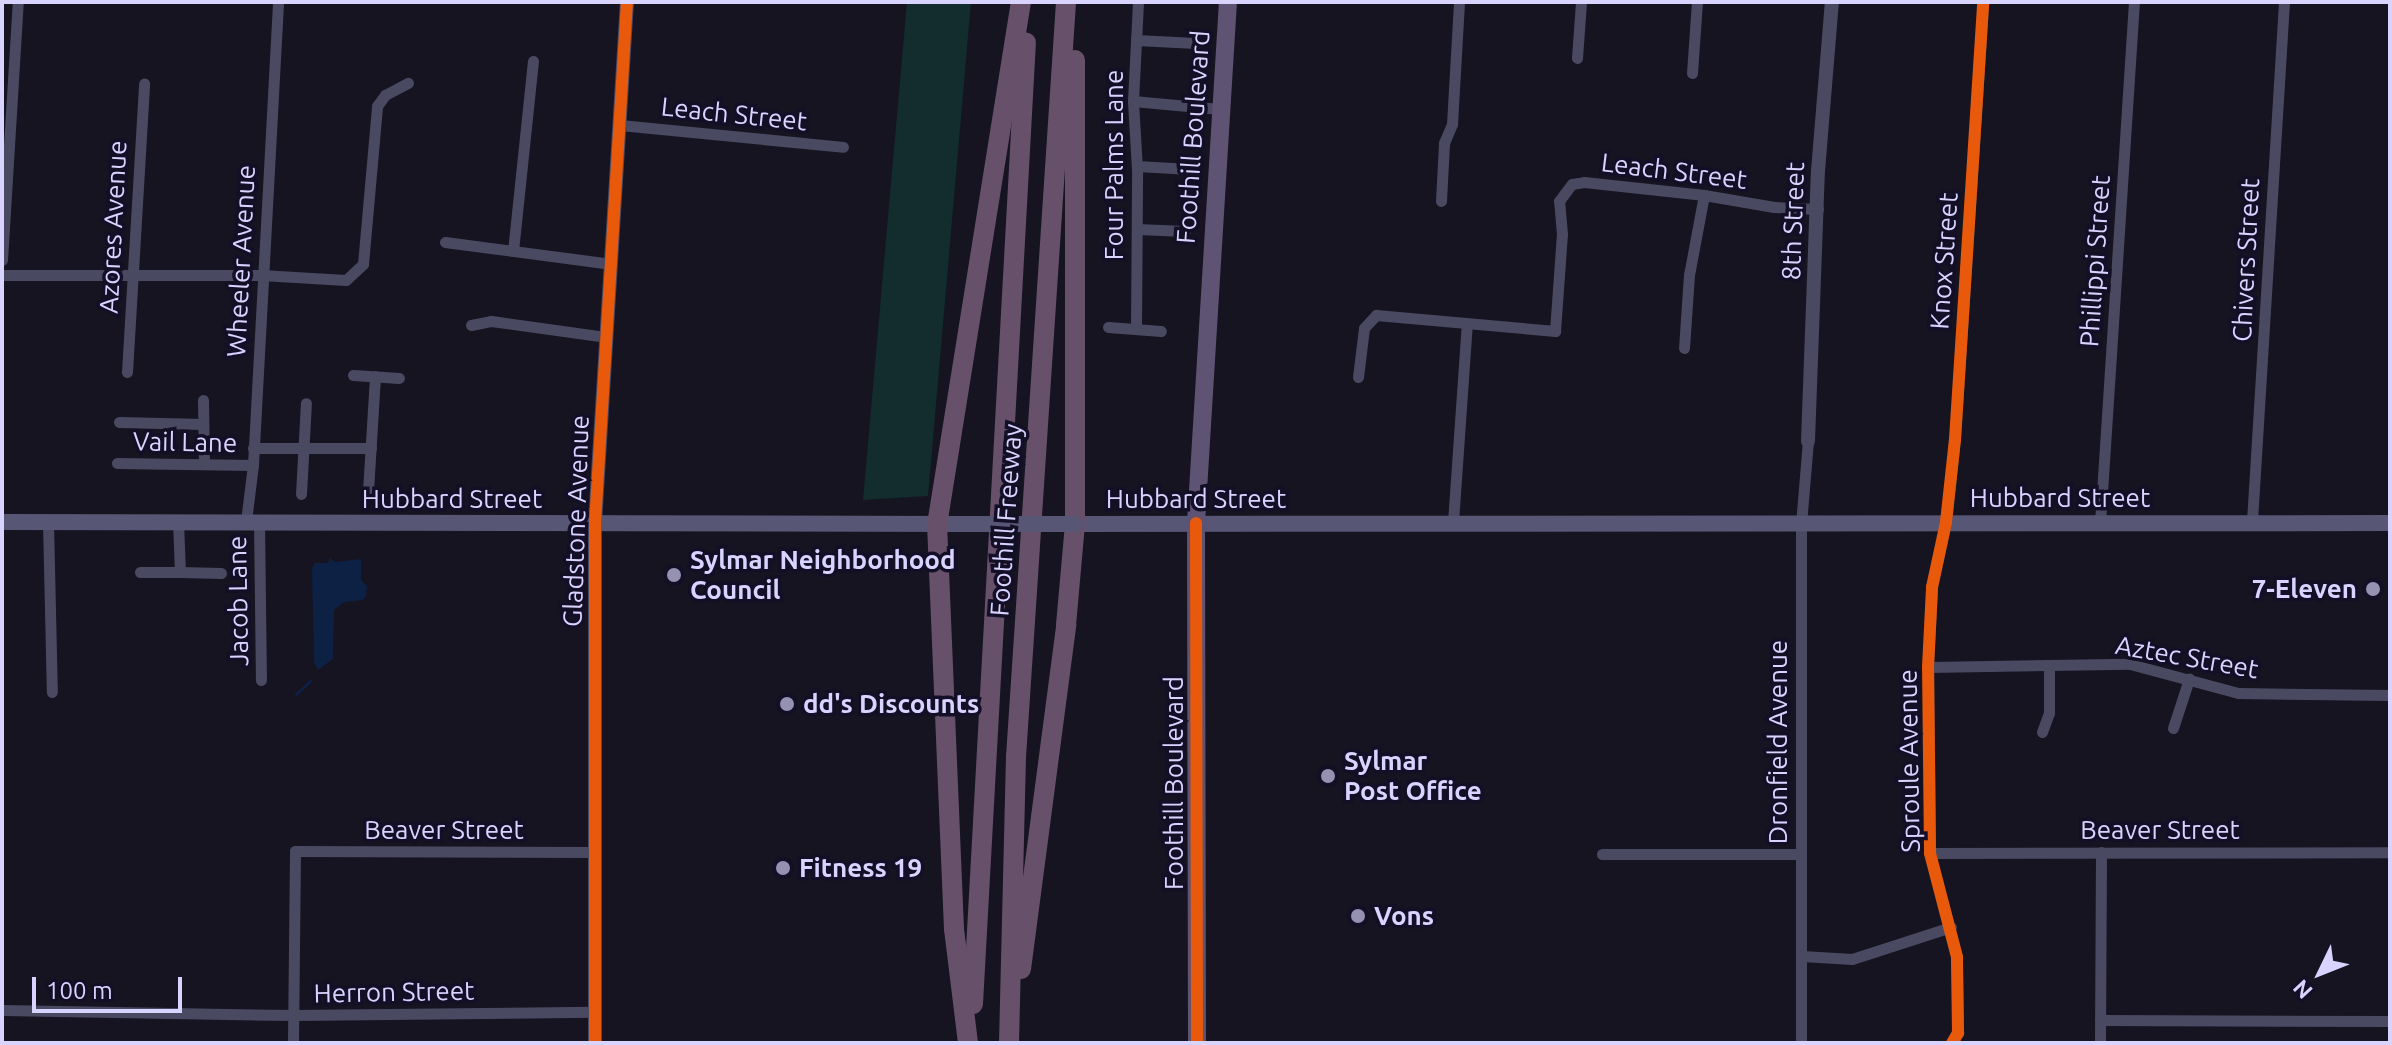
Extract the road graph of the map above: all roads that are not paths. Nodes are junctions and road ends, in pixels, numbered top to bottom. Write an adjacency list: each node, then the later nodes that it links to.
1 (18, 2): 37 (street)
2 (278, 2): 40 (street, Wheeler Avenue)
3 (627, 2): 26 (street, Gladstone Avenue)
4 (1021, 2): 80 (highway)
5 (1028, 2): 108 (highway, Foothill Freeway)
6 (1066, 2): 105 (highway, Foothill Freeway)
7 (1075, 2): 78 (highway)
8 (1138, 2): 17 (street, Four Palms Lane)
9 (1228, 2): 25 (main road, Foothill Boulevard)
10 (1459, 2): 31 (street)
11 (1581, 2): 19 (street)
12 (1697, 2): 21 (street)
13 (1832, 2): 32 (street, 8th Street)
14 (1983, 2): 73 (street, Knox Street)
15 (2134, 2): 76 (street, Phillippi Street)
16 (2284, 2): 69 (street, Chivers Street)
17 (1136, 40): 18 (street); 24 (street, Four Palms Lane)
18 (1196, 43)
19 (1577, 58)
20 (533, 61): 36 (street)
21 (1692, 73)
22 (408, 83): 40 (street)
23 (144, 84): 41 (street, Azores Avenue)
24 (1133, 101): 25 (street); 28 (street, Four Palms Lane)
25 (1220, 109): 75 (main road, Foothill Boulevard)
26 (620, 125): 27 (street, Leach Street); 38 (street, Gladstone Avenue)
27 (843, 147)
28 (1137, 166): 29 (street); 33 (street, Four Palms Lane)
29 (1190, 169)
30 (1704, 195): 32 (street, Leach Street); 42 (street, Leach Street); 48 (street)
31 (1441, 201)
32 (1818, 209): 58 (street, 8th Street)
33 (1137, 229): 34 (street); 45 (street, Four Palms Lane)
34 (1185, 231)
35 (445, 242): 36 (street)
36 (513, 251): 38 (street)
37 (2, 260)
38 (612, 264): 47 (street, Gladstone Avenue)
39 (2, 275): 41 (street)
40 (261, 275): 41 (street); 59 (street, Wheeler Avenue)
41 (131, 276): 49 (street, Azores Avenue)
42 (1467, 324): 52 (street); 72 (street)
43 (471, 325): 47 (street)
44 (1108, 327): 45 (street)
45 (1136, 329): 46 (street)
46 (1161, 331)
47 (607, 337): 74 (street, Gladstone Avenue)
48 (1684, 348)
49 (127, 372)
50 (353, 375): 51 (street)
51 (375, 376): 53 (street); 61 (street)
52 (1358, 377)
53 (399, 378)
54 (203, 400): 57 (street)
55 (306, 403): 60 (street)
56 (119, 422): 57 (street)
57 (203, 424): 63 (street)
58 (1808, 441): 79 (street, Dronfield Avenue)
59 (253, 448): 60 (street); 64 (street, Wheeler Avenue)
60 (304, 448): 61 (street); 66 (street)
61 (371, 448): 65 (street)
62 (117, 463): 63 (street, Vail Lane)
63 (204, 464): 64 (street, Vail Lane)
64 (253, 465): 68 (street, Wheeler Avenue)
65 (368, 491)
66 (301, 494)
67 (178, 521): 68 (main road, Hubbard Street); 71 (main road, Hubbard Street); 82 (street)
68 (252, 521): 74 (main road, Hubbard Street); 87 (street, Jacob Lane)
69 (2252, 521): 76 (main road, Hubbard Street); 77 (main road, Hubbard Street)
70 (2, 522): 71 (main road, Hubbard Street)
71 (48, 522): 88 (street)
72 (1453, 522): 75 (main road, Hubbard Street); 79 (main road, Hubbard Street)
73 (1946, 522): 76 (main road, Hubbard Street); 79 (main road, Hubbard Street); 85 (street, Sproule Avenue)
74 (595, 523): 80 (main road, Hubbard Street); 92 (street, Gladstone Avenue)
75 (1196, 523): 78 (main road, Hubbard Street); 109 (main road, Foothill Boulevard)
76 (2100, 523)
77 (2390, 523)
78 (1075, 524): 80 (main road, Hubbard Street, bridge); 105 (highway)
79 (1801, 524): 97 (street, Dronfield Avenue)
80 (937, 525): 108 (highway)
81 (140, 572): 82 (street)
82 (180, 572): 83 (street)
83 (221, 573)
84 (2049, 665): 85 (street, Aztec Street); 86 (street, Aztec Street); 91 (street)
85 (1928, 667): 95 (street, Sproule Avenue)
86 (2189, 679): 89 (street, Aztec Street); 90 (street)
87 (261, 680)
88 (52, 692)
89 (2390, 695)
90 (2173, 728)
91 (2042, 732)
92 (594, 852): 101 (street, Gladstone Avenue); 102 (street, Beaver Street)
93 (2101, 852): 94 (street, Beaver Street); 95 (street, Beaver Street); 103 (street)
94 (2390, 852)
95 (1930, 853): 98 (street, Sproule Avenue)
96 (1602, 854): 97 (street)
97 (1799, 854): 99 (street, Dronfield Avenue)
98 (1951, 927): 99 (street); 111 (street, Sproule Avenue)
99 (1802, 956): 110 (street, Dronfield Avenue)
100 (2, 1010): 102 (street, Herron Street)
101 (595, 1012): 102 (street, Herron Street); 107 (street, Gladstone Avenue)
102 (293, 1015): 106 (street)
103 (2100, 1020): 104 (street); 112 (street)
104 (2390, 1021)
105 (1009, 1039)
106 (293, 1043)
107 (595, 1043)
108 (970, 1043)
109 (1197, 1043)
110 (1801, 1043)
111 (1952, 1043)
112 (2100, 1043)

